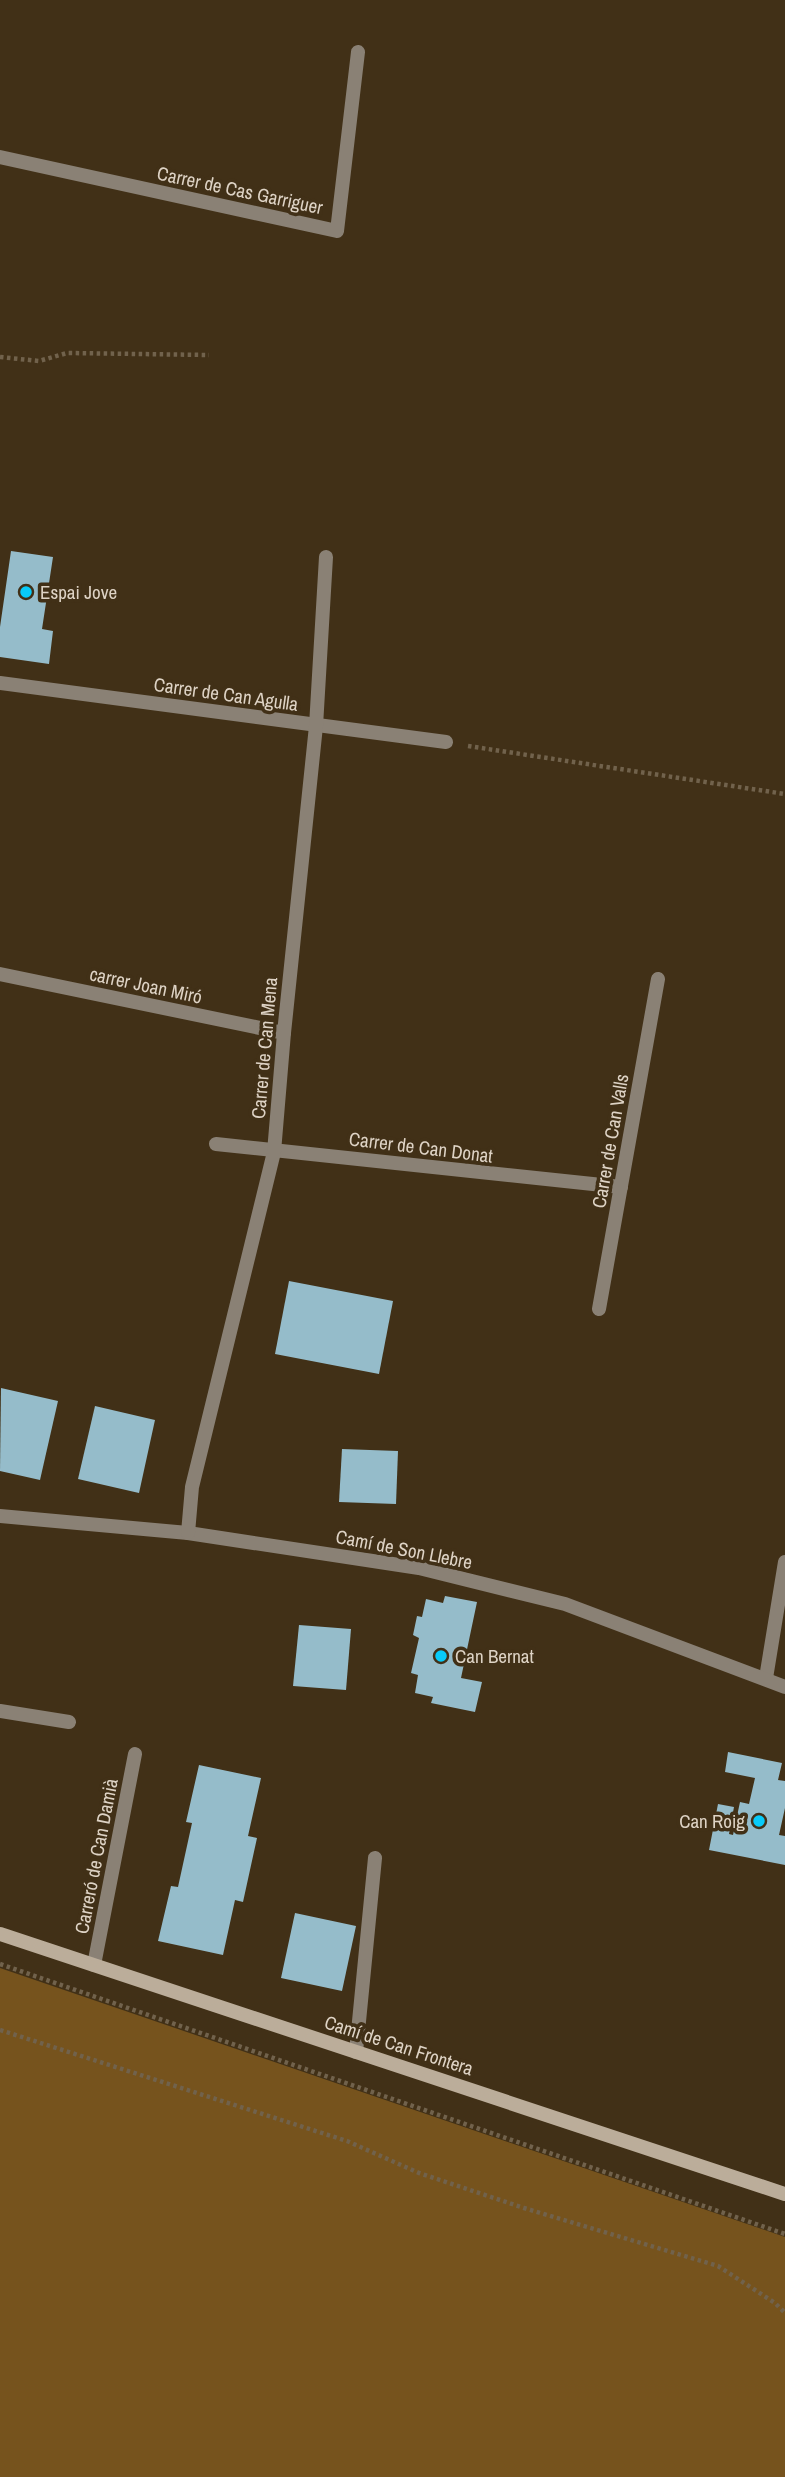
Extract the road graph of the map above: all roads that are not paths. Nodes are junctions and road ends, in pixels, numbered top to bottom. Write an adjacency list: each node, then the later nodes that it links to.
1 (358, 52): 2 (street, Carrer de Cas Garriguer)
2 (0, 157)
3 (326, 557): 5 (street, Carrer de Can Mena)
4 (0, 683): 5 (street, Carrer de Can Agulla)
5 (316, 726): 6 (street, Carrer de Can Agulla); 9 (street, Carrer de Can Mena)
6 (446, 742)
7 (0, 974): 9 (street, carrer Joan Miró)
8 (658, 979): 12 (street, Carrer de Can Valls)
9 (284, 1033): 11 (street, Carrer de Can Mena)
10 (216, 1144): 11 (street, Carrer de Can Donat)
11 (274, 1152): 12 (street, Carrer de Can Donat); 15 (street, Carrer de Can Mena)
12 (621, 1187): 13 (street, Carrer de Can Valls)
13 (599, 1309)
14 (0, 1516): 15 (street, Camí de Son Llebre)
15 (188, 1533): 17 (street, Camí de Son Llebre)
16 (785, 1562): 17 (street)
17 (766, 1678): 18 (street, Camí de Son Llebre)
18 (785, 1687)
19 (0, 1711): 20 (street)
20 (69, 1722)
21 (135, 1754): 24 (street, Carreró de Can Damià)
22 (375, 1858): 25 (street)
23 (0, 1934): 24 (street, Camí de Can Frontera)
24 (94, 1965): 25 (street, Camí de Can Frontera)
25 (356, 2052): 26 (street, Camí de Can Frontera)
26 (785, 2194)

